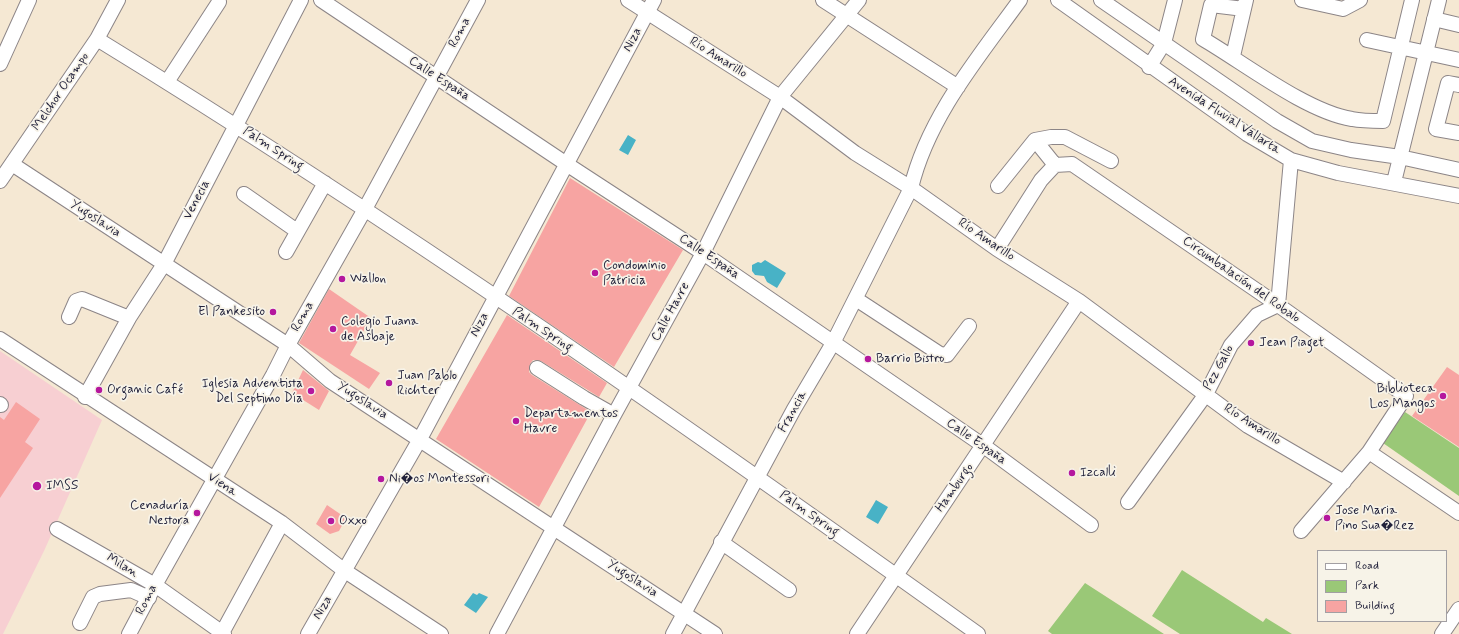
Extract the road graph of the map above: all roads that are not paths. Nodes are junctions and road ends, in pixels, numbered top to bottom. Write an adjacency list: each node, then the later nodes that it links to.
1 (29, 0): 31 (street)
2 (116, 0): 24 (street, Melchor Ocampo)
3 (301, 0): 38 (street, Venecia)
4 (321, 0): 33 (street, Calle España)
5 (478, 0): 33 (street, Roma)
6 (628, 0): 20 (street, Río Amarillo)
7 (654, 0): 20 (street, Niza)
8 (823, 0): 21 (street)
9 (858, 0): 21 (street, Calle Havre)
10 (1020, 0): 36 (street, Francia)
11 (1058, 0): 32 (street, Avenida Fluvial Vallarta)
12 (1101, 0): 26 (street, Avenida Fluvial Vallarta)
13 (1175, 0): 26 (street)
14 (1302, 0): 15 (street)
15 (1360, 0)
16 (1412, 0): 27 (street)
17 (1439, 0): 22 (street)
18 (219, 2): 34 (street)
19 (1245, 5): 29 (street); 29 (street)
20 (647, 13): 37 (street, Río Amarillo); 45 (street, Niza)
21 (846, 16): 36 (street); 37 (street, Calle Havre)
22 (1434, 19): 23 (street); 28 (street)
23 (1459, 25)
24 (97, 39): 34 (street, Palm Spring); 44 (street, Melchor Ocampo)
25 (1367, 40): 27 (street)
26 (1164, 43): 32 (street); 41 (street, Avenida Fluvial Vallarta)
27 (1402, 48): 28 (street); 29 (street)
28 (1426, 53): 30 (street); 41 (street)
29 (1234, 56)
30 (1459, 60)
31 (0, 64)
32 (1149, 66): 42 (street, Avenida Fluvial Vallarta)
33 (436, 77): 45 (street, Calle España); 55 (street, Roma)
34 (167, 82): 38 (street, Palm Spring)
35 (1459, 85): 39 (street)
36 (958, 87): 52 (street, Francia)
37 (780, 97): 52 (street, Río Amarillo); 59 (street, Calle Havre)
38 (237, 125): 50 (street, Palm Spring); 60 (street, Venecia)
39 (1459, 134)
40 (1035, 140): 43 (street); 46 (street); 51 (street)
41 (1400, 157): 47 (street, Avenida Fluvial Vallarta); 49 (street)
42 (1291, 160): 49 (street, Avenida Fluvial Vallarta); 64 (street)
43 (1111, 161)
44 (12, 164): 48 (street, Melchor Ocampo); 60 (street, Yugoslavia)
45 (568, 165): 59 (street, Calle España); 61 (street, Niza)
46 (1055, 165): 57 (street); 64 (street, Circumbalación del Robalo)
47 (1459, 170)
48 (0, 181)
49 (1394, 182): 54 (street, Avenida Fluvial Vallarta)
50 (325, 183): 55 (street, Palm Spring); 56 (street)
51 (998, 186)
52 (911, 188): 57 (street, Río Amarillo); 62 (street, Francia)
53 (244, 194): 56 (street)
54 (1459, 196)
55 (365, 209): 61 (street, Palm Spring); 70 (street, Roma)
56 (297, 231): 58 (street)
57 (997, 249): 63 (street, Río Amarillo)
58 (286, 252)
59 (703, 252): 69 (street, Calle España); 72 (street, Calle Havre)
60 (164, 264): 66 (street, Venecia); 70 (street, Yugoslavia)
61 (494, 297): 72 (street, Palm Spring); 76 (street, Niza)
62 (856, 299): 67 (street); 69 (street, Francia)
63 (1079, 301): 73 (street, Río Amarillo); 77 (street, Hamburgo)
64 (1278, 305): 73 (street, Pez Gallo); 78 (street, Circumbalación del Robalo)
65 (69, 317): 66 (street)
66 (129, 318): 74 (street, Venecia)
67 (969, 326)
68 (0, 339): 74 (street, Viena)
69 (833, 343): 77 (street, Calle España); 79 (street, Francia)
70 (288, 345): 76 (street, Yugoslavia); 80 (street, Roma)
71 (536, 368): 75 (street)
72 (628, 388): 75 (street, Calle Havre); 79 (street, Palm Spring)
73 (1206, 394): 81 (street, Río Amarillo); 82 (street, Pez Gallo)
74 (85, 396): 80 (street, Viena)
75 (614, 414): 86 (street, Calle Havre)
76 (420, 438): 86 (street, Yugoslavia); 90 (street, Niza)
77 (984, 446): 85 (street, Calle España); 91 (street, Hamburgo)
78 (1369, 452): 81 (street, Circumbalación del Robalo); 83 (street)
79 (757, 478): 89 (street, Francia); 91 (street, Palm Spring)
80 (215, 481): 84 (street, Viena); 92 (street, Roma)
81 (1344, 482): 88 (street, Circumbalación del Robalo)
82 (1128, 502)
83 (1459, 513)
84 (282, 523): 90 (street, Viena); 98 (street)
85 (1091, 525)
86 (553, 527): 96 (street, Yugoslavia); 102 (street, Calle Havre)
87 (57, 529): 92 (street, Milan)
88 (1301, 531)
89 (721, 542): 93 (street); 96 (street, Francia)
90 (345, 571): 100 (street, Niza); 101 (street, Viena)
91 (895, 575): 105 (street, Hamburgo); 106 (street, Palm Spring)
92 (155, 585): 94 (street, Roma); 98 (street, Milan)
93 (789, 590)
94 (149, 598): 97 (street); 99 (street, Roma)
95 (1459, 609): 107 (street)
96 (683, 613): 103 (street, Francia); 104 (street, Yugoslavia)
97 (80, 624)
98 (223, 633)
99 (130, 634)
100 (308, 634)
101 (441, 634)
102 (497, 634)
103 (673, 634)
104 (715, 634)
105 (858, 634)
106 (978, 634)
107 (1442, 634)

